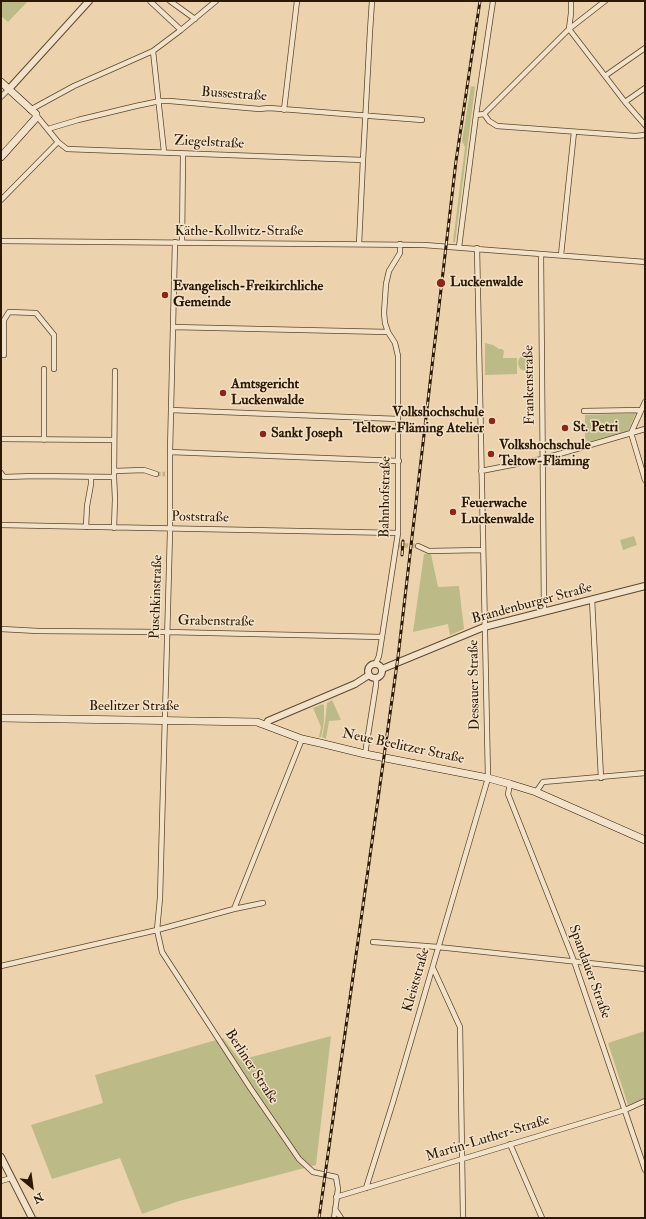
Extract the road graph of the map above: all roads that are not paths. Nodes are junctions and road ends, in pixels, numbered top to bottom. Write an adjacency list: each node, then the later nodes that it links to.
1 (90, 1): 18 (street)
2 (150, 1): 12 (street)
3 (170, 1): 10 (street)
4 (216, 1): 10 (street)
5 (297, 1): 22 (street)
6 (372, 1): 25 (street)
7 (493, 1): 26 (street)
8 (571, 1): 11 (street)
9 (605, 1): 11 (street)
10 (195, 19): 12 (street)
11 (569, 29): 15 (street); 24 (street)
12 (181, 30): 14 (street)
13 (645, 48): 15 (street)
14 (153, 51): 20 (street); 23 (street)
15 (605, 76): 21 (street)
16 (1, 82): 18 (main road)
17 (645, 88): 21 (street)
18 (9, 89): 19 (street); 23 (main road)
19 (1, 97)
20 (160, 102): 22 (street, Bussestraße); 29 (street, Bussestraße); 33 (street)
21 (625, 102): 28 (street)
22 (284, 110): 25 (street, Bussestraße)
23 (33, 112): 29 (street); 35 (main road)
24 (484, 114): 26 (street); 30 (street)
25 (366, 115): 27 (street, Bussestraße); 36 (street)
26 (476, 115): 43 (street)
27 (422, 120)
28 (645, 125)
29 (48, 129): 32 (street)
30 (574, 132): 31 (street); 46 (street)
31 (645, 135)
32 (58, 142): 33 (street, Ziegelstraße); 37 (street)
33 (164, 152): 34 (street, Ziegelstraße)
34 (183, 154): 36 (street, Ziegelstraße); 40 (street)
35 (1, 157)
36 (363, 160): 41 (street)
37 (1, 200)
38 (1, 241): 39 (street, Käthe-Kollwitz-Straße)
39 (175, 242): 40 (street, Käthe-Kollwitz-Straße); 48 (street, Puschkinstraße)
40 (182, 242): 41 (street, Käthe-Kollwitz-Straße)
41 (359, 244): 42 (street, Käthe-Kollwitz-Straße)
42 (400, 244): 43 (street, Käthe-Kollwitz-Straße); 49 (street, Bahnhofstraße)
43 (459, 247): 44 (street, Käthe-Kollwitz-Straße)
44 (477, 248): 45 (street, Käthe-Kollwitz-Straße); 68 (street, Dessauer Straße)
45 (541, 254): 46 (street, Käthe-Kollwitz-Straße); 65 (street, Frankenstraße)
46 (561, 255): 47 (street, Käthe-Kollwitz-Straße)
47 (645, 262)
48 (173, 327): 49 (street); 55 (street, Puschkinstraße)
49 (388, 332): 58 (street, Bahnhofstraße)
50 (1, 355): 52 (street)
51 (44, 369): 62 (street)
52 (54, 369)
53 (115, 371): 63 (street)
54 (645, 402): 56 (street)
55 (171, 410): 58 (street); 64 (street, Puschkinstraße)
56 (641, 410): 57 (street); 60 (street)
57 (584, 411)
58 (398, 419): 66 (street, Bahnhofstraße)
59 (645, 429): 60 (street)
60 (631, 433): 65 (street); 75 (street)
61 (1, 439): 62 (street)
62 (44, 440): 63 (street)
63 (114, 440): 67 (street)
64 (170, 452): 66 (street); 72 (street, Puschkinstraße)
65 (542, 459): 68 (street); 85 (street, Frankenstraße)
66 (399, 461): 80 (street, Bahnhofstraße)
67 (114, 470): 70 (street); 74 (street)
68 (481, 471): 82 (street, Dessauer Straße)
69 (1, 472): 73 (street)
70 (156, 474)
71 (164, 474): 72 (street)
72 (170, 474): 79 (street, Puschkinstraße)
73 (91, 477): 74 (street); 77 (street)
74 (114, 478): 78 (street)
75 (645, 480)
76 (1, 525): 77 (street, Poststraße)
77 (86, 527): 78 (street, Poststraße)
78 (114, 528): 79 (street, Poststraße)
79 (170, 528): 80 (street, Poststraße); 88 (street, Puschkinstraße)
80 (398, 532): 89 (street, Bahnhofstraße)
81 (418, 546): 82 (street)
82 (483, 550): 86 (street, Dessauer Straße)
83 (645, 586): 84 (street, Brandenburger Straße)
84 (592, 599): 85 (street, Brandenburger Straße); 101 (street)
85 (544, 612): 86 (street, Brandenburger Straße)
86 (484, 627): 91 (street, Brandenburger Straße); 100 (street, Dessauer Straße)
87 (1, 630): 88 (street, Grabenstraße)
88 (167, 632): 89 (street, Grabenstraße); 95 (street, Puschkinstraße)
89 (382, 637): 90 (street, Bahnhofstraße)
90 (376, 664): 91 (street); 92 (street)
91 (382, 669): 93 (street)
92 (369, 675): 93 (street); 96 (street)
93 (376, 678): 98 (street)
94 (1, 718): 95 (main road, Beelitzer Straße)
95 (164, 720): 96 (main road, Beelitzer Straße); 107 (street, Puschkinstraße)
96 (266, 724): 97 (main road, Neue Beelitzer Straße)
97 (302, 738): 98 (main road, Neue Beelitzer Straße); 106 (street)
98 (365, 754): 100 (main road, Neue Beelitzer Straße)
99 (645, 774): 101 (street)
100 (488, 778): 102 (main road, Neue Beelitzer Straße); 109 (street, Kleiststraße)
101 (601, 778): 103 (street)
102 (510, 784): 103 (main road, Neue Beelitzer Straße); 111 (street, Spandauer Straße)
103 (536, 792): 104 (main road, Neue Beelitzer Straße)
104 (645, 840)
105 (263, 903): 106 (street)
106 (234, 909): 107 (street)
107 (157, 930): 110 (street, Puschkinstraße); 112 (street)
108 (373, 942): 109 (street)
109 (438, 947): 111 (street); 113 (street, Kleiststraße)
110 (162, 952): 124 (street, Berliner Straße)
111 (574, 962): 114 (street); 116 (street, Spandauer Straße)
112 (1, 966)
113 (433, 968): 119 (street); 123 (street, Kleiststraße)
114 (645, 969)
115 (645, 1101): 116 (street, Martin-Luther-Straße)
116 (625, 1110): 117 (street, Martin-Luther-Straße); 120 (street, Spandauer Straße)
117 (510, 1144): 119 (street, Martin-Luther-Straße); 130 (street)
118 (1, 1157): 121 (street)
119 (462, 1159): 123 (street, Martin-Luther-Straße); 129 (street)
120 (645, 1170)
121 (11, 1178): 122 (street); 126 (street)
122 (1, 1181)
123 (366, 1188): 124 (street, Martin-Luther-Straße)
124 (336, 1197): 125 (street)
125 (335, 1209): 127 (street); 128 (street)
126 (32, 1218)
127 (334, 1218)
128 (341, 1218)
129 (463, 1218)
130 (542, 1218)

